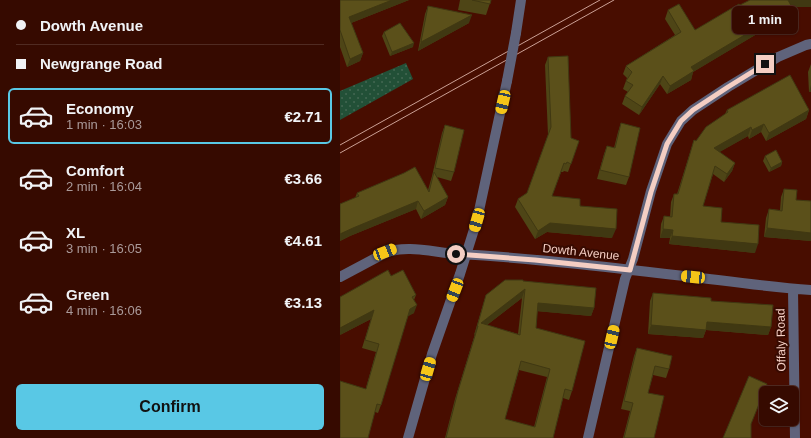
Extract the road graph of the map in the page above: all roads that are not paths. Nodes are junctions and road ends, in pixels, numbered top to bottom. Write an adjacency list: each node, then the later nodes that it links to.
1 (521, 0): 3 (street, bridge)
2 (811, 44): 4 (street)
3 (467, 254): 4 (street, Dowth Avenue); 5 (street, Dowth Avenue); 8 (street)
4 (630, 270): 6 (street, Dowth Avenue); 9 (street)
5 (340, 277)
6 (793, 289): 7 (street, Dowth Avenue); 10 (street, Offaly Road)
7 (811, 290)
8 (408, 438)
9 (588, 438)
10 (795, 438)

